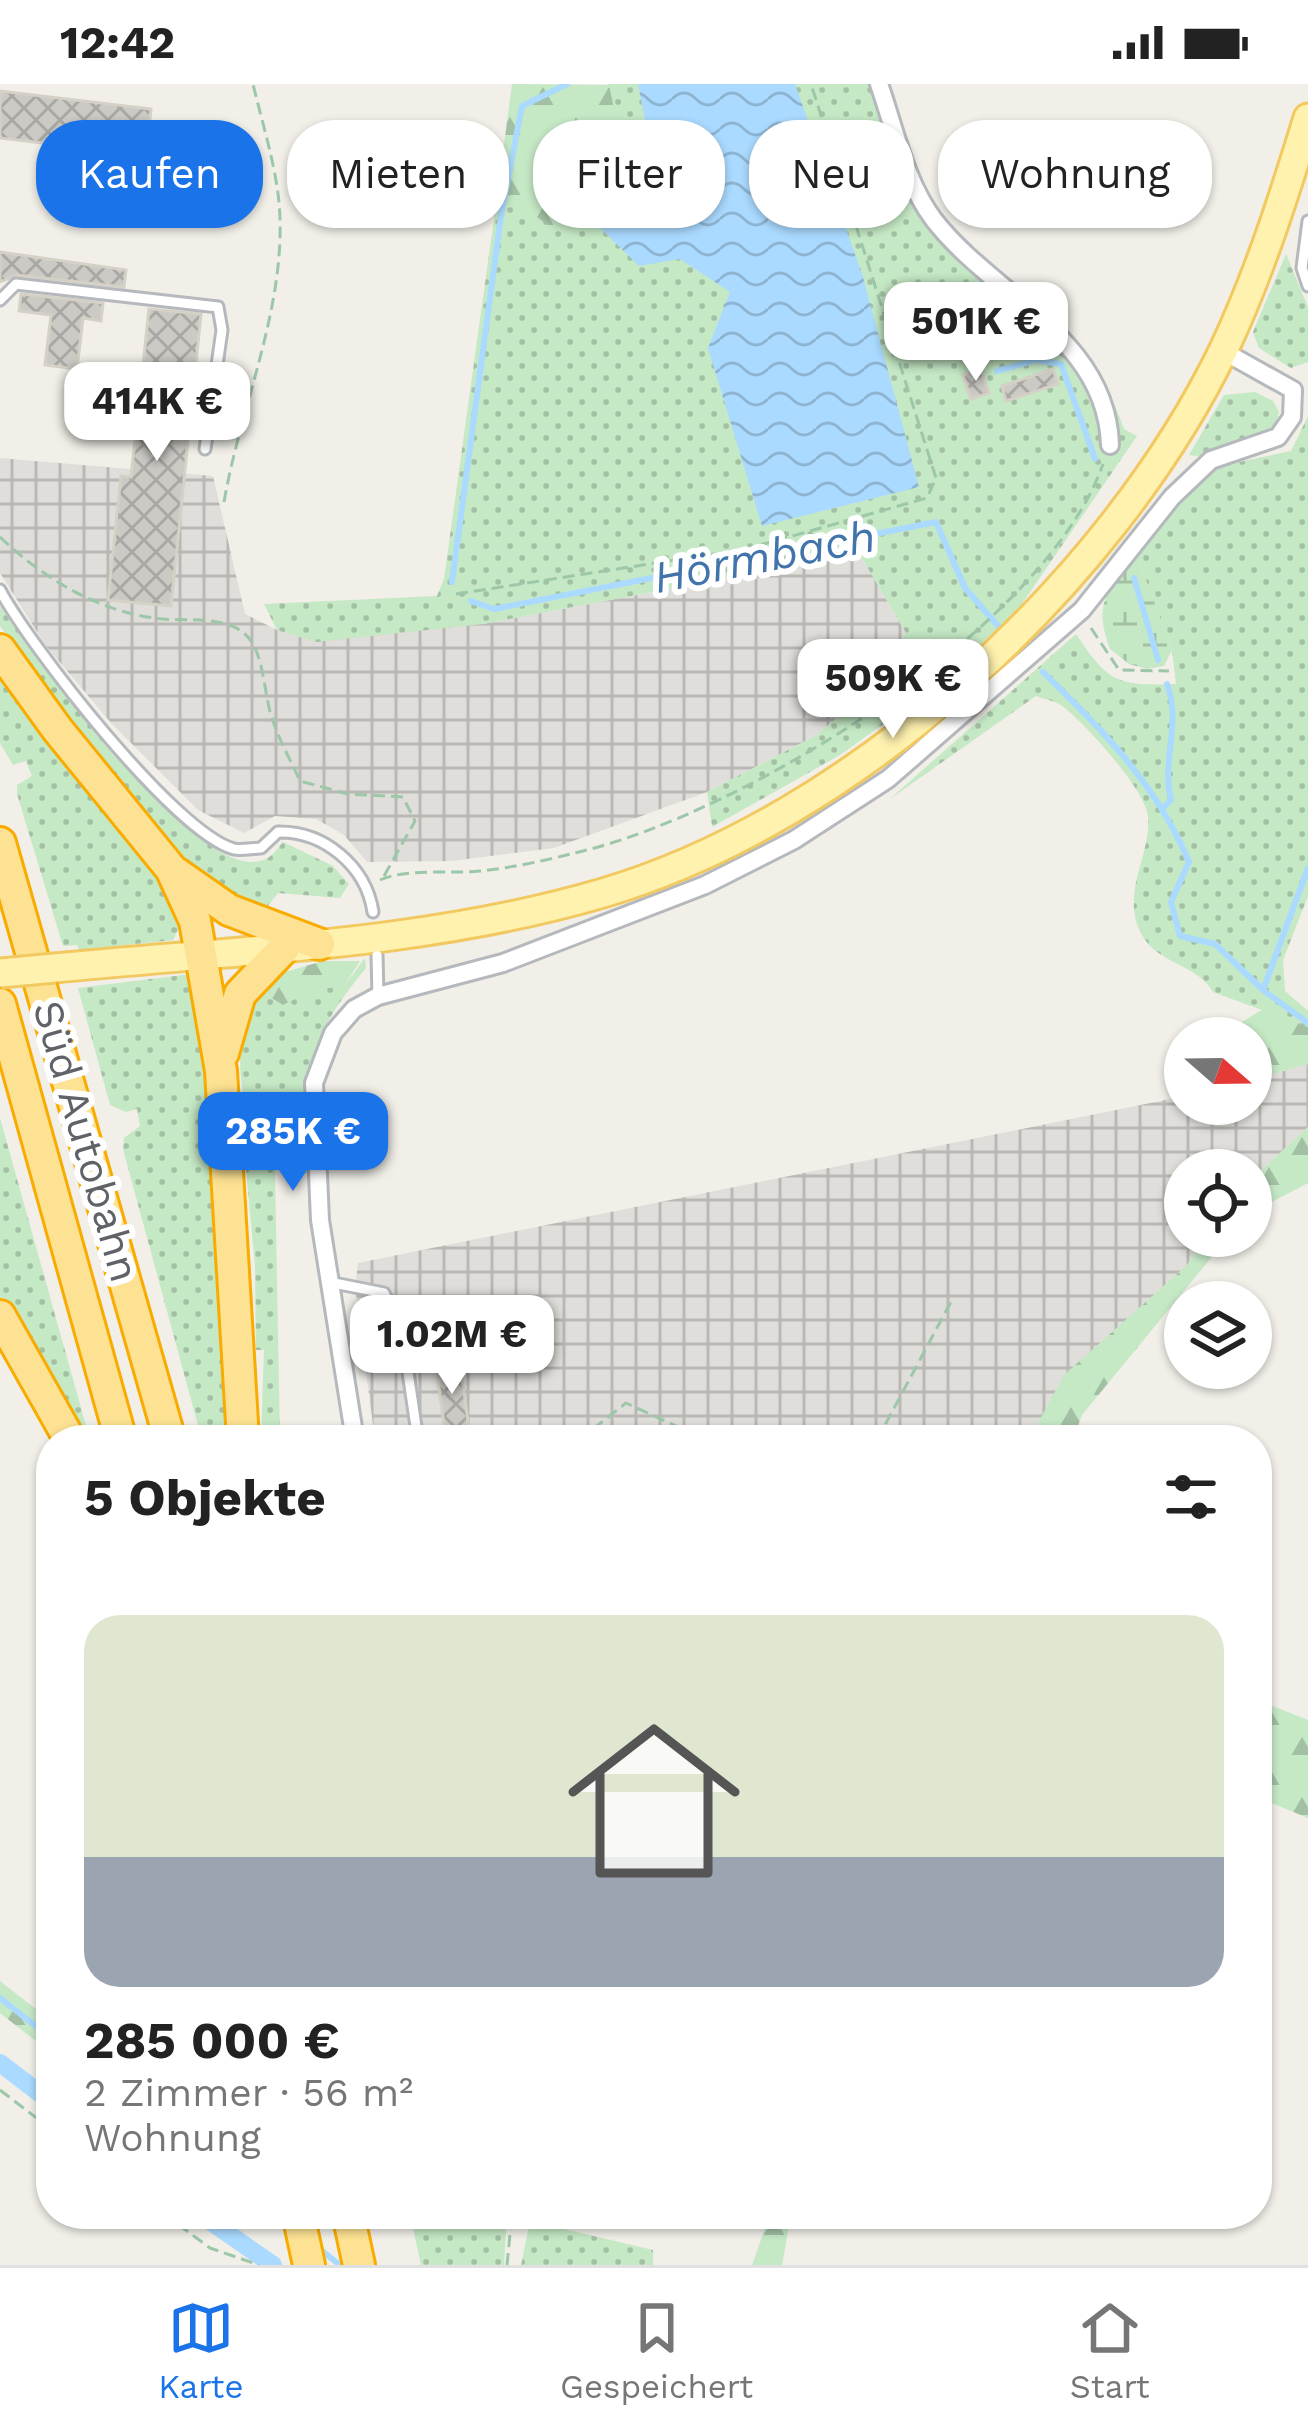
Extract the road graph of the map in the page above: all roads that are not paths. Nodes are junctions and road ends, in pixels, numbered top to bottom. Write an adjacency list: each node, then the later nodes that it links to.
1 (879, 84): 9 (street)
2 (1308, 118): 6 (main road)
3 (1308, 221): 4 (lane)
4 (1308, 286)
5 (0, 300): 10 (lane)
6 (1223, 351): 8 (street); 16 (main road)
7 (1308, 378): 8 (lane)
8 (1293, 390): 21 (street)
9 (1110, 445)
10 (205, 449)
11 (0, 590): 15 (lane)
12 (0, 650): 14 (highway)
13 (0, 843): 28 (highway, Süd Autobahn)
14 (171, 869): 16 (highway); 18 (highway)
15 (374, 912)
16 (319, 944): 17 (main road)
17 (284, 948): 18 (main road); 23 (highway)
18 (203, 956): 20 (main road, bridge); 23 (highway)
19 (377, 956): 21 (lane)
20 (0, 973)
21 (378, 996): 24 (street)
22 (0, 1004): 27 (highway, Süd Autobahn)
23 (221, 1071): 29 (highway)
24 (329, 1282): 30 (street); 31 (lane)
25 (0, 1316): 26 (highway)
26 (62, 1425)
27 (117, 1425)
28 (166, 1425)
29 (242, 1425)
30 (353, 1425)
31 (416, 1425)
32 (301, 2229): 35 (highway)
33 (351, 2229): 34 (highway)
34 (358, 2261)
35 (309, 2265)

